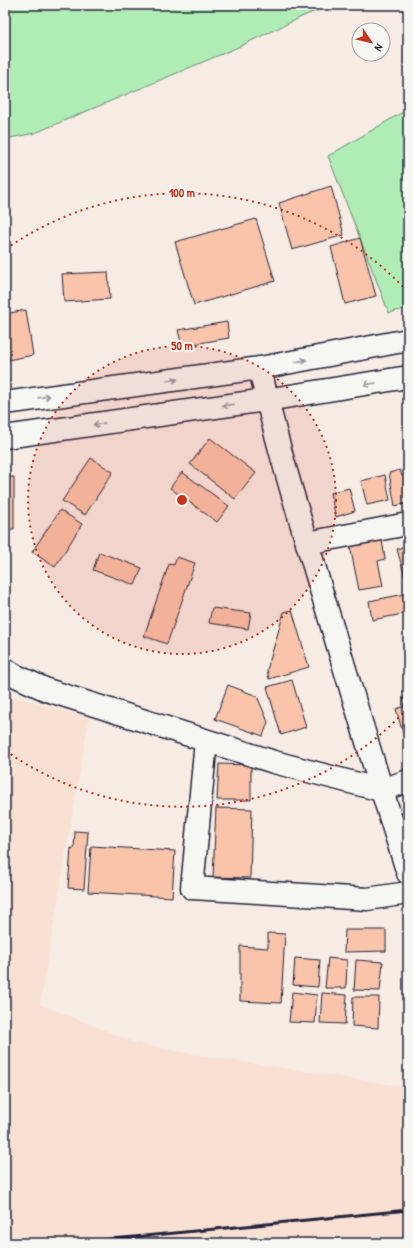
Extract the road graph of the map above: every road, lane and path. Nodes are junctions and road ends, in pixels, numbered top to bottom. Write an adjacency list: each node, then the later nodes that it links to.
1 (408, 340): 2 (street, one-way to 1)
2 (260, 368): 4 (street); 5 (street, one-way to 2)
3 (408, 377): 4 (street, one-way to 4)
4 (266, 400): 6 (street, one-way to 6); 8 (street)
5 (5, 403)
6 (5, 437)
7 (408, 524): 8 (street)
8 (307, 543): 12 (street)
9 (5, 668): 10 (street)
10 (206, 741): 12 (street); 14 (street)
11 (408, 780): 12 (street)
12 (381, 790): 13 (street)
13 (408, 873)
14 (408, 892)

